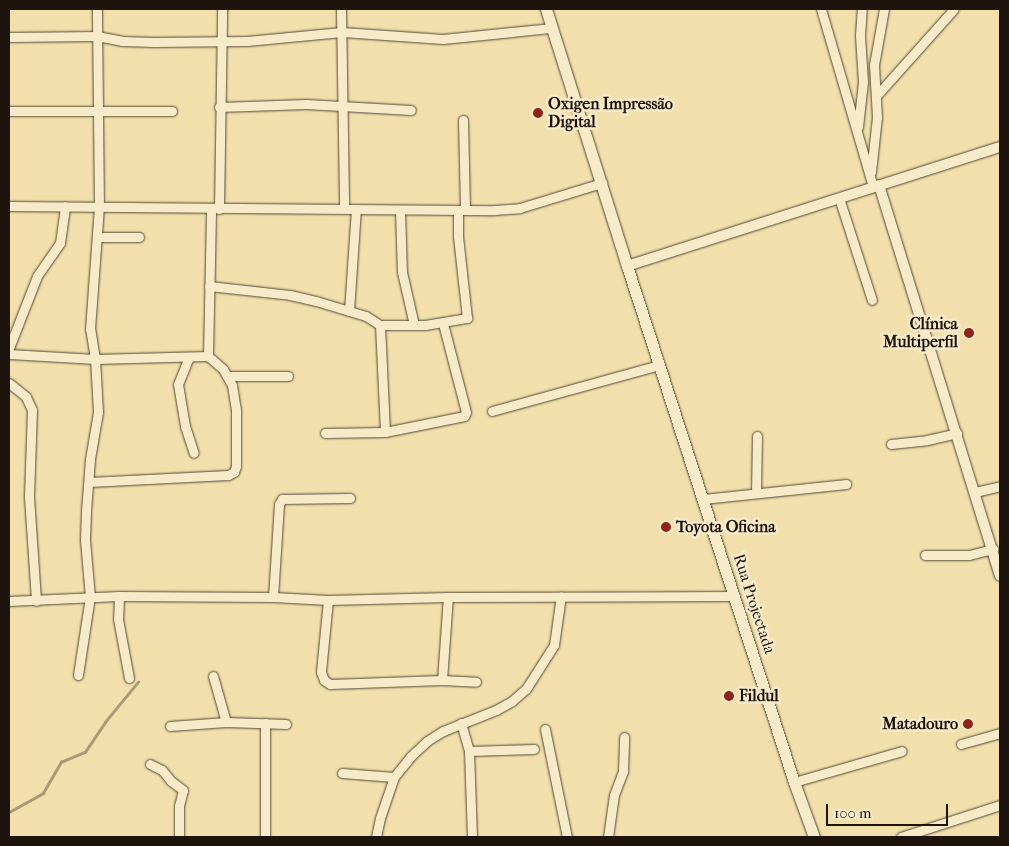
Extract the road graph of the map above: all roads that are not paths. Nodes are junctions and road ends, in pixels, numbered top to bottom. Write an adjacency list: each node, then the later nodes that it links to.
1 (97, 9): 12 (street)
2 (222, 9): 13 (street)
3 (341, 9): 10 (street)
4 (546, 9): 9 (main road, Rua Projectada)
5 (821, 9): 22 (street)
6 (862, 9): 22 (street)
7 (884, 9): 14 (street)
8 (954, 9): 14 (street)
9 (552, 28): 10 (street); 24 (main road, Rua Projectada)
10 (342, 32): 13 (street); 15 (street)
11 (9, 36): 12 (street)
12 (96, 36): 13 (street); 17 (street)
13 (222, 42): 16 (street)
14 (876, 95): 25 (street)
15 (342, 105): 16 (street); 18 (street); 30 (street)
16 (219, 108): 31 (street)
17 (97, 110): 19 (street); 20 (street); 29 (street)
18 (411, 110)
19 (9, 111)
20 (172, 111)
21 (463, 120): 34 (street)
22 (860, 140): 25 (street)
23 (1000, 146): 25 (street)
24 (602, 183): 34 (street); 37 (main road, Rua Projectada)
25 (876, 186): 26 (street); 56 (street)
26 (839, 198): 37 (street); 39 (street)
27 (9, 206): 28 (street)
28 (65, 206): 29 (street); 44 (street)
29 (99, 208): 31 (street); 35 (street)
30 (344, 208): 31 (street); 32 (street)
31 (215, 209): 38 (street)
32 (356, 210): 33 (street); 40 (street)
33 (400, 210): 34 (street); 43 (street)
34 (461, 210): 41 (street)
35 (98, 237): 36 (street); 48 (street)
36 (139, 237)
37 (627, 266): 49 (main road, Rua Projectada)
38 (209, 286): 40 (street); 47 (street)
39 (872, 300)
40 (349, 311): 42 (street)
41 (443, 324): 43 (street); 54 (street)
42 (380, 325): 43 (street); 54 (street)
43 (414, 325)
44 (9, 348)
45 (9, 354): 48 (street)
46 (189, 356): 47 (street); 48 (street); 59 (street)
47 (208, 356): 50 (street)
48 (95, 359): 60 (street)
49 (659, 365): 53 (street); 66 (main road, Rua Projectada)
50 (227, 376): 51 (street); 60 (street)
51 (288, 376)
52 (9, 383): 78 (street)
53 (492, 411)
54 (385, 432): 55 (street)
55 (325, 433)
56 (957, 433): 58 (street); 63 (street)
57 (757, 436): 64 (street)
58 (891, 444)
59 (194, 453)
60 (89, 482): 70 (street)
61 (846, 484): 64 (street)
62 (1000, 486): 63 (street)
63 (975, 492): 67 (street)
64 (756, 493): 66 (street)
65 (350, 498): 74 (street)
66 (703, 499): 73 (main road, Rua Projectada)
67 (993, 549): 68 (street); 69 (street)
68 (925, 555)
69 (1000, 576)
70 (90, 596): 71 (street); 78 (street); 79 (street)
71 (119, 596): 74 (street); 81 (street)
72 (561, 596): 73 (street); 75 (street); 86 (street)
73 (735, 596): 99 (main road, Rua Projectada)
74 (273, 597): 76 (street)
75 (448, 597): 76 (street); 82 (street)
76 (328, 600): 82 (street)
77 (9, 601): 78 (street)
78 (36, 601)
79 (78, 675)
80 (213, 676): 84 (street)
81 (129, 678)
82 (442, 680): 83 (street)
83 (476, 682)
84 (226, 722): 85 (street); 88 (street)
85 (265, 723): 87 (street); 102 (street)
86 (462, 723): 94 (street); 98 (street)
87 (286, 724)
88 (170, 726)
89 (545, 729): 105 (street)
90 (1000, 733): 92 (street)
91 (624, 737): 106 (street)
92 (961, 744)
93 (534, 749): 94 (street)
94 (470, 751): 104 (street)
95 (902, 751): 99 (street)
96 (150, 764): 101 (street)
97 (342, 774): 98 (street)
98 (394, 777): 103 (street)
99 (794, 782): 107 (main road, Rua Projectada)
100 (1000, 805): 108 (street)
101 (179, 837)
102 (266, 837)
103 (376, 837)
104 (472, 837)
105 (567, 837)
106 (608, 837)
107 (814, 837)
108 (901, 837)

